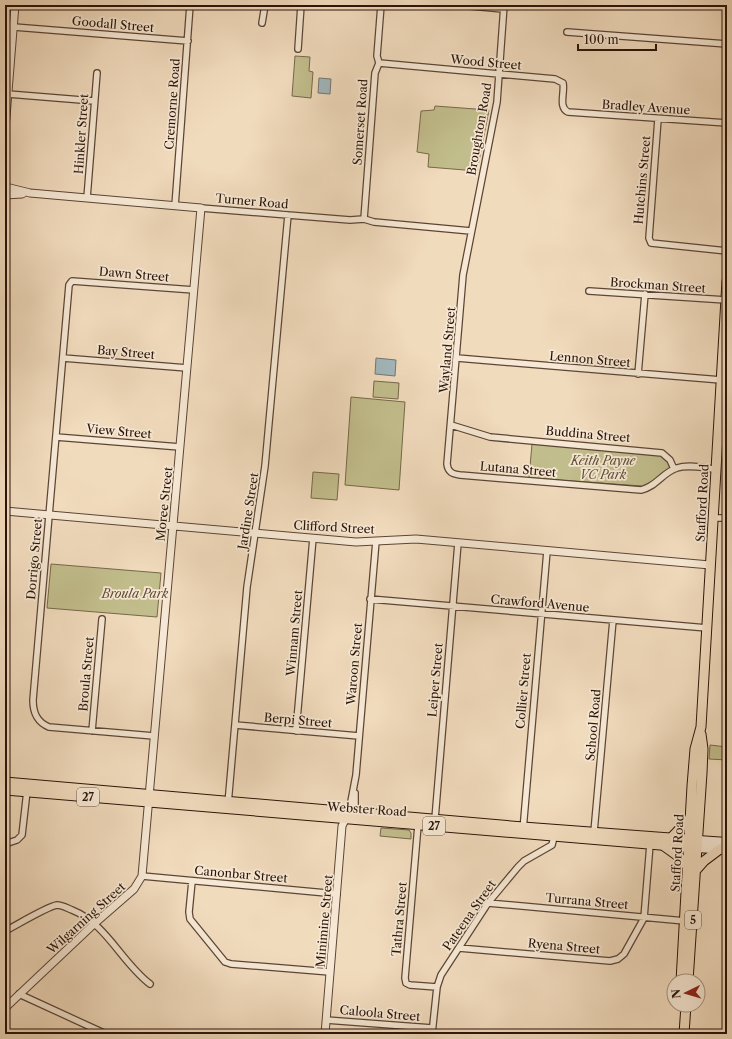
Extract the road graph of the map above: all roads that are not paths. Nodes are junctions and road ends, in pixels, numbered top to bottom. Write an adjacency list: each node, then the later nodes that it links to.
1 (15, 5): 9 (street)
2 (190, 5): 11 (street, Cremorne Road)
3 (265, 5): 8 (street)
4 (301, 5): 13 (street)
5 (381, 5): 14 (street, Somerset Road)
6 (459, 5): 7 (street)
7 (503, 7): 17 (street, Broughton Road)
8 (262, 23)
9 (14, 27): 11 (street, Goodall Street); 15 (street)
10 (567, 32): 12 (street)
11 (188, 41): 28 (street, Cremorne Road)
12 (727, 44)
13 (298, 49)
14 (380, 63): 17 (street, Wood Street); 31 (street, Somerset Road)
15 (8, 65): 18 (street)
16 (97, 73): 19 (street, Hinkler Street)
17 (498, 74): 20 (street, Wood Street); 32 (street, Broughton Road)
18 (8, 94): 19 (street); 23 (street)
19 (94, 101): 27 (street, Hinkler Street)
20 (564, 110): 21 (street, Bradley Avenue)
21 (658, 119): 22 (street, Bradley Avenue); 33 (street, Hutchins Street)
22 (727, 123)
23 (5, 129)
24 (6, 186): 25 (street, Turner Road); 26 (street, Turner Road)
25 (30, 193): 26 (street, Turner Road); 27 (street, Turner Road)
26 (5, 196)
27 (87, 198): 28 (street, Turner Road)
28 (175, 206): 29 (street, Turner Road)
29 (200, 208): 30 (street, Turner Road); 36 (street, Moree Street)
30 (288, 215): 31 (street, Turner Road); 56 (street, Jardine Street)
31 (364, 219): 32 (street, Turner Road)
32 (471, 231): 41 (street, Wayland Street)
33 (727, 251)
34 (72, 281): 36 (street, Dawn Street); 40 (street, Dorrigo Street)
35 (727, 281): 39 (main road, Stafford Road / 5)
36 (194, 290): 42 (street, Moree Street)
37 (588, 292): 38 (street, Brockman Street)
38 (645, 294): 39 (street, Brockman Street); 43 (street)
39 (726, 300): 44 (main road, Stafford Road / 5)
40 (62, 358): 42 (street, Bay Street); 46 (street, Dorrigo Street)
41 (457, 358): 43 (street, Lennon Street); 45 (street, Wayland Street)
42 (187, 368): 47 (street, Moree Street)
43 (638, 374): 44 (street, Lennon Street)
44 (721, 380): 49 (main road, Stafford Road / 5)
45 (451, 425): 48 (street, Buddina Street); 50 (street, Wayland Street)
46 (56, 437): 47 (street, View Street); 52 (street, Dorrigo Street)
47 (180, 447): 55 (street, Moree Street)
48 (674, 469): 49 (street); 50 (street, Lutana Street)
49 (716, 469): 53 (main road, Stafford Road / 5)
50 (450, 472)
51 (5, 511): 52 (street, Clifford Street)
52 (49, 515): 55 (street, Clifford Street); 70 (street, Dorrigo Street)
53 (713, 518): 54 (street); 61 (main road, Stafford Road / 5)
54 (727, 518)
55 (172, 526): 56 (street, Clifford Street); 72 (street, Moree Street)
56 (256, 533): 57 (street, Clifford Street); 68 (street, Jardine Street)
57 (313, 538): 58 (street, Clifford Street); 71 (street, Winnam Street)
58 (376, 541): 59 (street, Clifford Street); 62 (street, Waroon Street)
59 (458, 543): 60 (street, Clifford Street); 63 (street, Leiper Street)
60 (547, 551): 61 (street, Clifford Street); 64 (street, Collier Street)
61 (710, 565): 67 (main road, Stafford Road / 5)
62 (370, 599): 63 (street, Crawford Avenue); 73 (street, Waroon Street)
63 (453, 606): 64 (street, Crawford Avenue); 83 (street, Leiper Street)
64 (541, 614): 66 (street, Crawford Avenue); 85 (street, Collier Street)
65 (102, 619): 70 (street, Broula Street)
66 (613, 620): 67 (street, Crawford Avenue); 86 (street, School Road)
67 (707, 628): 69 (main road, Stafford Road / 5)
68 (235, 725): 71 (street, Berpi Street); 79 (street, Jardine Street)
69 (700, 727): 82 (main road, Stafford Road / 5); 92 (main road, Stafford Road / 5)
70 (92, 731): 72 (street, Dorrigo Street)
71 (296, 731): 73 (street, Berpi Street)
72 (154, 736): 78 (street, Moree Street)
73 (359, 736): 76 (street, Waroon Street)
74 (5, 782): 75 (main road, Webster Road / 27)
75 (27, 788): 77 (main road, Webster Road / 27); 78 (main road, Webster Road / 27); 90 (street)
76 (354, 789): 80 (street, Waroon Street); 81 (street, Waroon Street)
77 (5, 790)
78 (149, 798): 79 (main road, Webster Road / 27); 96 (street)
79 (228, 805): 81 (main road, Webster Road / 27)
80 (359, 813): 81 (main road, Webster Road / 27); 83 (main road, Webster Road / 27)
81 (347, 816): 84 (main road, Webster Road / 27); 98 (street, Minimine Street)
82 (691, 817): 88 (main road); 92 (main road, Stafford Road / 5)
83 (435, 819): 85 (main road, Webster Road / 27)
84 (418, 825): 85 (main road, Webster Road / 27); 109 (street, Tathra Street)
85 (522, 830): 87 (main road, Webster Road / 27)
86 (594, 832): 87 (main road, Webster Road / 27); 88 (main road, Webster Road / 27)
87 (555, 833): 91 (main road, Webster Road / 27); 99 (street, Pateena Street)
88 (671, 838): 92 (main road, Webster Road / 27)
89 (727, 842): 92 (main road, Webster Road)
90 (5, 844)
91 (650, 844): 93 (main road, Webster Road / 27); 100 (street)
92 (693, 844): 93 (main road, Webster Road / 27); 94 (main road, Webster Road); 95 (main road, Stafford Road / 5)
93 (664, 846): 95 (main road)
94 (724, 850): 95 (main road)
95 (692, 868): 101 (main road, Stafford Road / 5); 107 (main road, Stafford Road / 5)
96 (142, 876): 97 (street, Canonbar Street); 102 (street, Wilgarning Street)
97 (192, 881): 98 (street, Canonbar Street); 105 (street)
98 (337, 894): 105 (street, Minimine Street)
99 (488, 903): 100 (street, Turrana Street); 104 (street, Pateena Street)
100 (644, 918): 101 (street, Turrana Street); 104 (street, Ryena Street)
101 (685, 921): 106 (main road, Stafford Road / 5)
102 (95, 923): 103 (street); 108 (street); 110 (street, Wilgarning Street)
103 (5, 931)
104 (458, 948): 109 (street, Pateena Street)
105 (330, 972): 114 (street, Minimine Street)
106 (682, 973)
107 (688, 973)
108 (150, 984)
109 (437, 987): 115 (street, Pateena Street)
110 (20, 994): 111 (street, Wilgarning Street); 116 (street)
111 (5, 1008)
112 (679, 1013): 118 (main road)
113 (685, 1013): 119 (main road)
114 (326, 1020): 115 (street, Caloola Street); 117 (street, Minimine Street)
115 (432, 1031)
116 (103, 1033)
117 (325, 1034)
118 (678, 1034)
119 (684, 1034)

